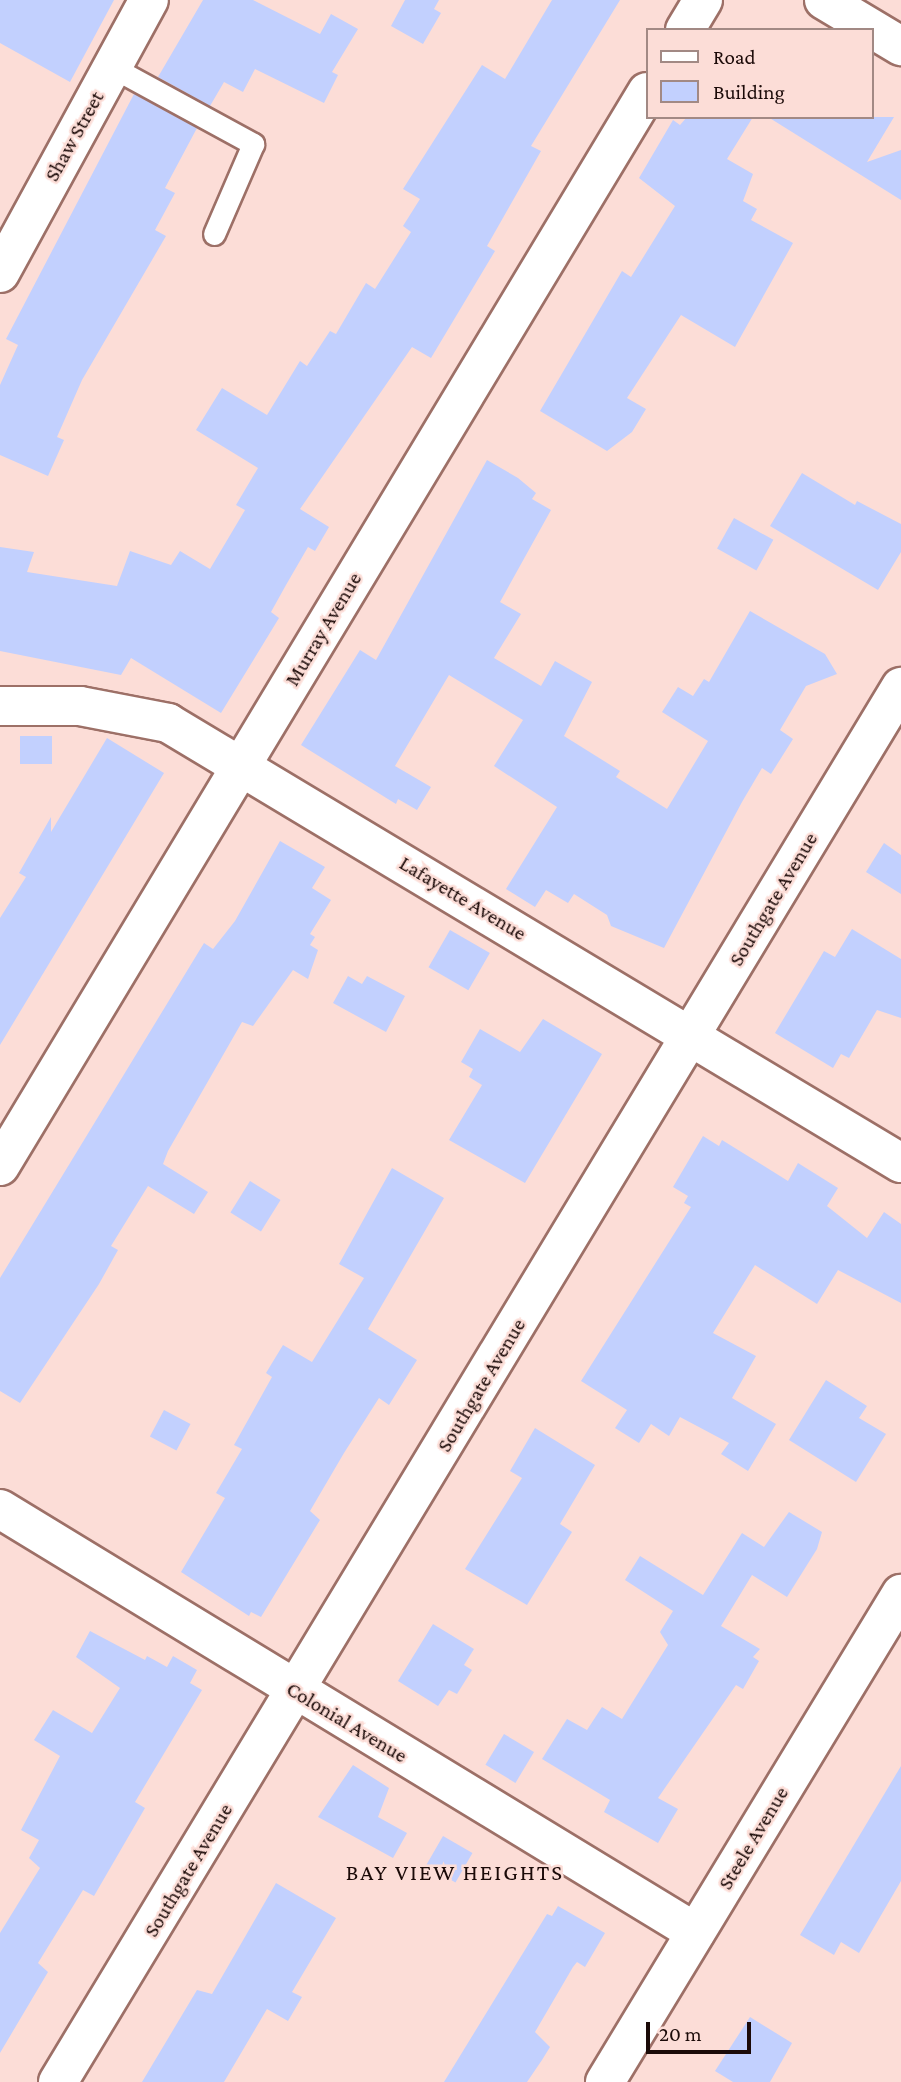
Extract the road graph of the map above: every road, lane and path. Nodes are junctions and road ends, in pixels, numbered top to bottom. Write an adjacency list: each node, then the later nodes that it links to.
1 (149, 0): 8 (street, Shaw Street)
2 (703, 0): 4 (street)
3 (824, 0): 5 (street)
4 (686, 28)
5 (871, 28)
6 (873, 29): 7 (street)
7 (901, 46)
8 (112, 67): 10 (street, Shaw Street); 11 (lane)
9 (646, 94): 15 (street, Murray Avenue)
10 (9, 233): 12 (street, Shaw Street)
11 (214, 234)
12 (0, 273)
13 (901, 687): 16 (street, Southgate Avenue)
14 (0, 706): 15 (street, Lafayette Avenue)
15 (242, 764): 16 (street, Lafayette Avenue); 18 (street, Murray Avenue)
16 (691, 1035): 17 (street, Lafayette Avenue); 21 (street, Southgate Avenue)
17 (901, 1163)
18 (0, 1167)
19 (0, 1509): 21 (street, Colonial Avenue)
20 (901, 1594): 22 (street, Steele Avenue)
21 (297, 1692): 22 (street, Colonial Avenue); 23 (street, Southgate Avenue)
22 (695, 1932): 24 (street, Steele Avenue)
23 (58, 2082)
24 (605, 2082)

